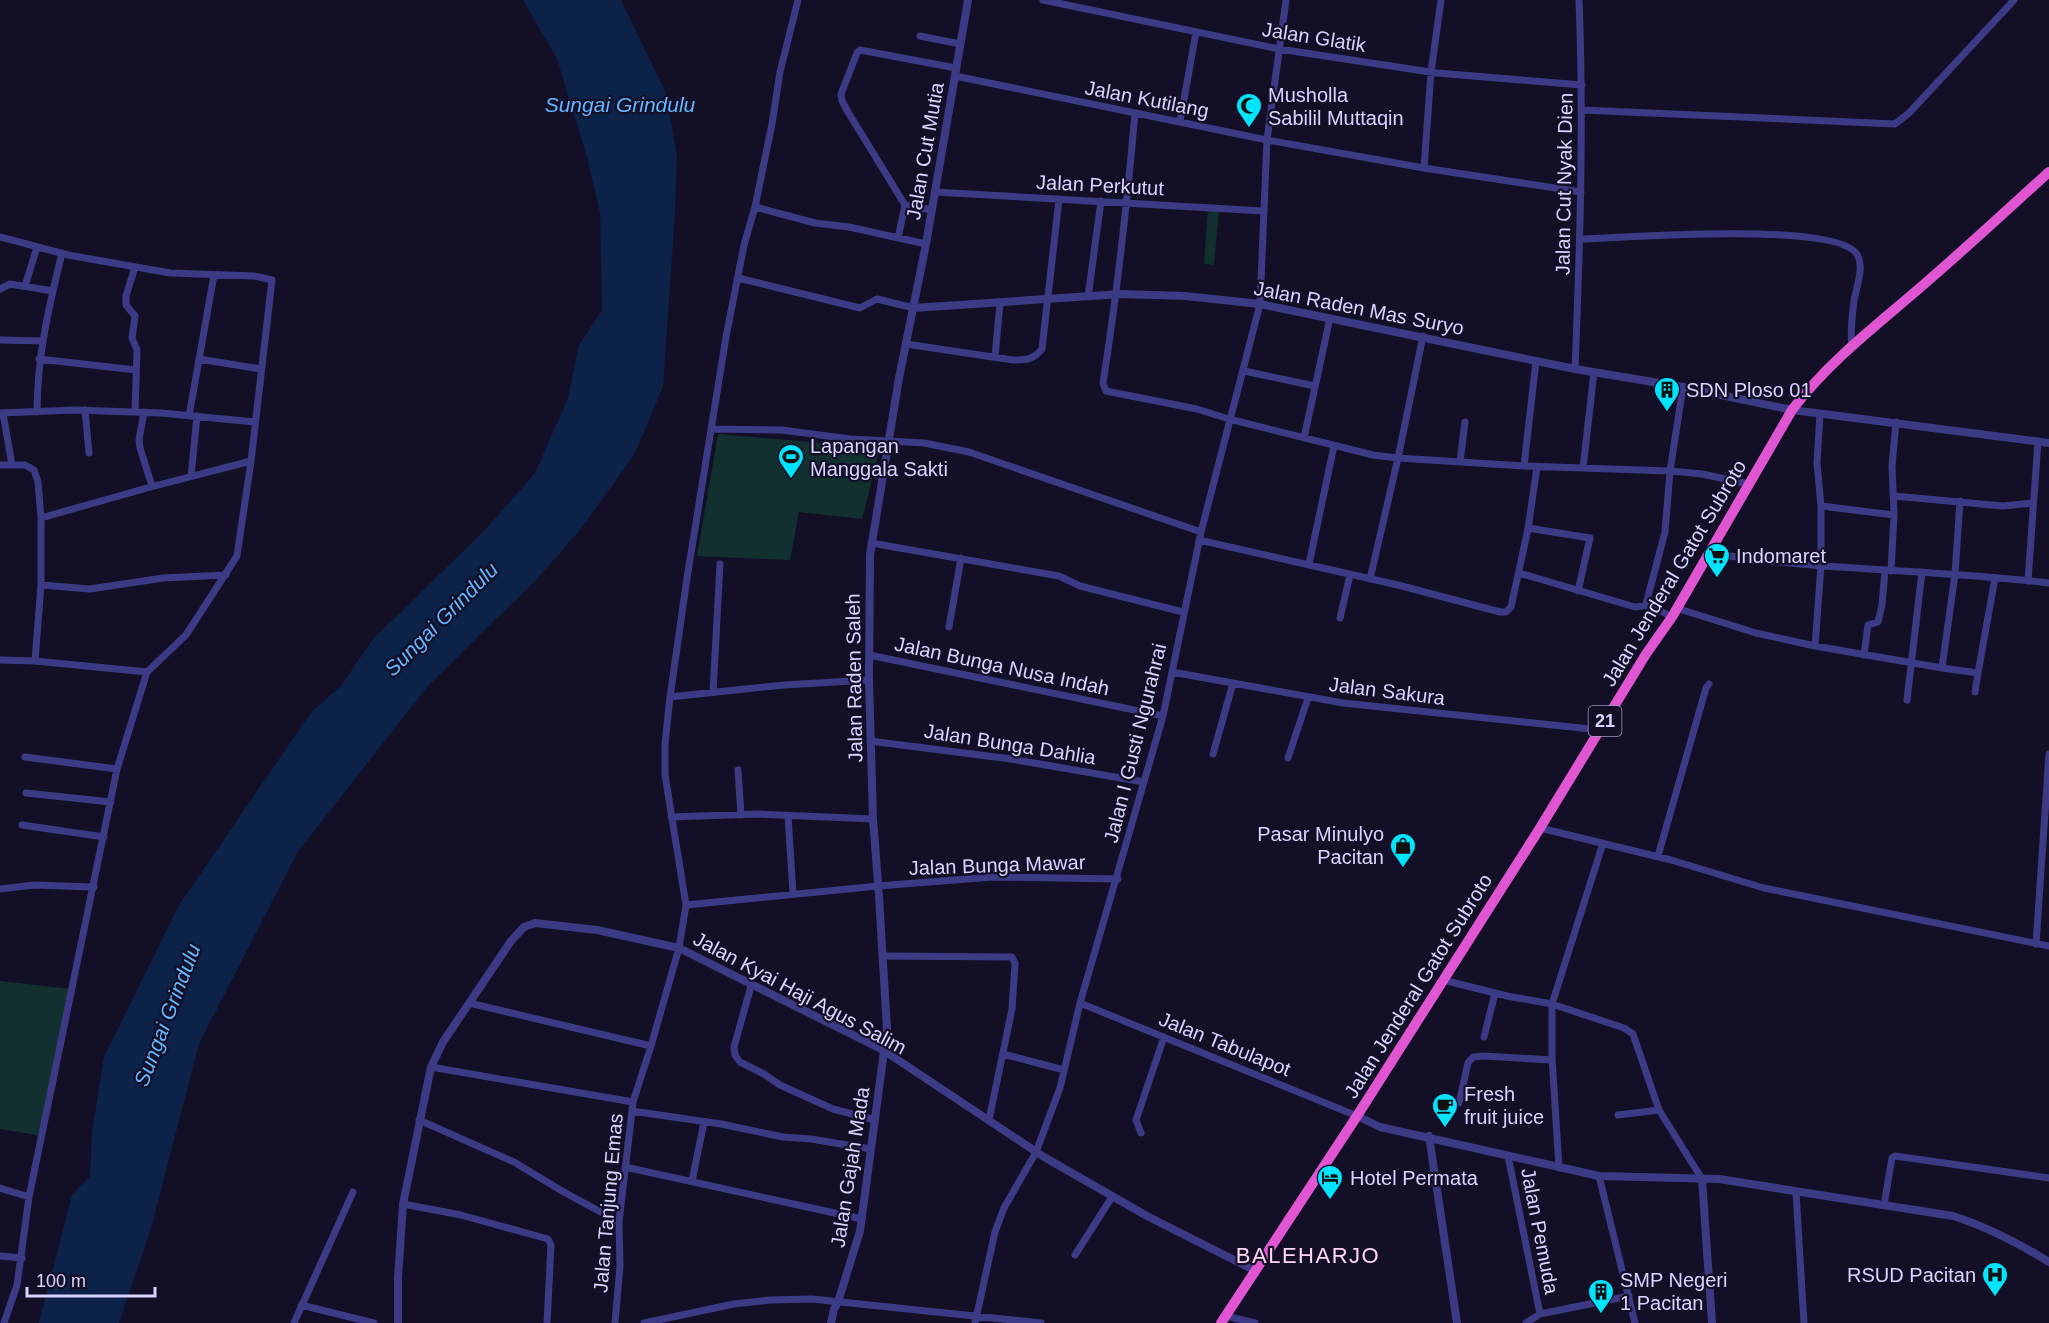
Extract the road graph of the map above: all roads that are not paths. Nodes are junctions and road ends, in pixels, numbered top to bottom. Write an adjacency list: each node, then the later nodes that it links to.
1 (798, 0): 27 (street, Jalan Tanjung Emas)
2 (968, 0): 10 (street, Jalan Cut Mutia)
3 (1043, 0): 8 (street, Jalan Glatik)
4 (1286, 0): 11 (street, Jalan I Gusti Ngurahrai)
5 (1441, 0): 13 (street)
6 (1579, 0): 14 (street, Jalan Cut Nyak Dien)
7 (2014, 0): 15 (street)
8 (1196, 32): 11 (street, Jalan Glatik); 17 (street)
9 (920, 36): 10 (street)
10 (960, 44): 12 (street, Jalan Cut Mutia)
11 (1279, 49): 13 (street, Jalan Glatik); 18 (street, Jalan I Gusti Ngurahrai)
12 (955, 72): 16 (street, Jalan Kutilang); 21 (street, Jalan Cut Mutia); 26 (street, Jalan Kutilang)
13 (1431, 72): 14 (street, Jalan Glatik); 19 (street)
14 (1582, 85): 15 (street, Jalan Cut Nyak Dien)
15 (1582, 110): 22 (street, Jalan Cut Nyak Dien)
16 (1135, 113): 17 (street, Jalan Kutilang); 25 (street)
17 (1180, 122): 18 (street, Jalan Kutilang)
18 (1267, 140): 19 (street, Jalan Kutilang); 29 (street, Jalan I Gusti Ngurahrai)
19 (1424, 168): 22 (street, Jalan Kutilang)
20 (2049, 172): 53 (highway, Jalan Jenderal Gatot Subroto / 21)
21 (935, 192): 23 (street, Jalan Perkutut); 28 (street, Jalan Cut Mutia)
22 (1581, 192): 32 (street, Jalan Cut Nyak Dien)
23 (1059, 199): 24 (street, Jalan Perkutut); 44 (street)
24 (1101, 201): 25 (street, Jalan Perkutut); 43 (street)
25 (1127, 202): 29 (street, Jalan Perkutut); 42 (street)
26 (905, 205): 28 (street); 31 (street)
27 (755, 207): 31 (street); 38 (street, Jalan Tanjung Emas)
28 (932, 210): 33 (street, Jalan Cut Mutia)
29 (1263, 212): 46 (street, Jalan I Gusti Ngurahrai)
30 (0, 237): 34 (street)
31 (898, 238): 33 (street)
32 (1580, 239): 53 (street); 59 (street, Jalan Cut Nyak Dien)
33 (926, 244): 47 (street, Jalan Cut Mutia)
34 (37, 247): 35 (street); 39 (street)
35 (62, 253): 36 (street); 41 (street)
36 (135, 267): 37 (street); 60 (street)
37 (214, 275): 56 (street); 58 (street)
38 (738, 278): 47 (street); 77 (street, Jalan Tanjung Emas)
39 (25, 286): 40 (street); 41 (street)
40 (0, 289)
41 (52, 291): 51 (street)
42 (1116, 295): 43 (street, Jalan Raden Mas Suryo); 46 (street, Jalan Raden Mas Suryo); 73 (street)
43 (1088, 297): 44 (street, Jalan Raden Mas Suryo)
44 (1047, 299): 45 (street, Jalan Raden Mas Suryo); 54 (street)
45 (1000, 303): 47 (street, Jalan Raden Mas Suryo); 54 (street)
46 (1260, 304): 48 (street, Jalan Raden Mas Suryo); 61 (street, Jalan I Gusti Ngurahrai)
47 (914, 308): 52 (street, Jalan Raden Saleh)
48 (1330, 318): 49 (street, Jalan Raden Mas Suryo); 63 (street)
49 (1423, 336): 57 (street, Jalan Raden Mas Suryo); 84 (street)
50 (0, 340): 51 (street)
51 (42, 341): 55 (street)
52 (906, 344): 54 (street); 80 (street, Jalan Raden Saleh)
53 (1852, 347): 66 (highway, Jalan Jenderal Gatot Subroto / 21)
54 (995, 357)
55 (39, 359): 60 (street); 67 (street)
56 (199, 359): 58 (street); 72 (street)
57 (1536, 361): 59 (street, Jalan Raden Mas Suryo); 89 (street)
58 (261, 369): 74 (street)
59 (1575, 369): 62 (street, Jalan Raden Mas Suryo)
60 (136, 370): 68 (street)
61 (1244, 370): 63 (street); 73 (street, Jalan I Gusti Ngurahrai)
62 (1594, 372): 64 (street, Jalan Raden Mas Suryo); 91 (street)
63 (1315, 386): 78 (street)
64 (1683, 387): 66 (street, Jalan Raden Mas Suryo); 92 (street)
65 (85, 410): 67 (street); 68 (street); 83 (street)
66 (1792, 410): 71 (street, Jalan Raden Mas Suryo); 94 (highway, Jalan Jenderal Gatot Subroto / 21)
67 (37, 412): 70 (street)
68 (135, 412): 69 (street)
69 (144, 412): 72 (street); 95 (street)
70 (2, 413): 88 (street)
71 (1820, 414): 76 (street, Jalan Raden Mas Suryo); 99 (street)
72 (193, 416): 74 (street); 93 (street)
73 (1229, 419): 78 (street); 103 (street, Jalan I Gusti Ngurahrai)
74 (255, 422): 85 (street)
75 (1465, 422): 86 (street)
76 (1896, 422): 79 (street, Jalan Raden Mas Suryo); 96 (street)
77 (711, 429): 80 (street); 142 (street, Jalan Tanjung Emas)
78 (1304, 438): 82 (street)
79 (2038, 441): 81 (street, Jalan Raden Mas Suryo); 98 (street)
80 (889, 442): 103 (street); 104 (street, Jalan Raden Saleh)
81 (2049, 443)
82 (1334, 446): 84 (street); 108 (street)
83 (89, 453)
84 (1398, 458): 86 (street); 117 (street)
85 (251, 461): 93 (street); 113 (street)
86 (1460, 462): 89 (street)
87 (0, 465): 88 (street)
88 (12, 465): 101 (street)
89 (1524, 466): 90 (street)
90 (1536, 467): 91 (street); 102 (street)
91 (1583, 468): 92 (street)
92 (1670, 471): 94 (street); 122 (street)
93 (191, 476): 95 (street)
94 (1749, 484): 105 (highway, Jalan Jenderal Gatot Subroto / 21)
95 (152, 486): 101 (street)
96 (1894, 496): 97 (street); 100 (street)
97 (1960, 501): 98 (street); 114 (street)
98 (2032, 503): 118 (street)
99 (1821, 506): 100 (street); 109 (street)
100 (1894, 515): 110 (street)
101 (41, 518): 120 (street)
102 (1528, 528): 112 (street); 121 (street)
103 (1200, 536): 108 (street); 123 (street, Jalan I Gusti Ngurahrai)
104 (871, 543): 106 (street); 128 (street, Jalan Raden Saleh)
105 (1709, 553): 109 (street); 124 (highway, Jalan Jenderal Gatot Subroto / 21)
106 (961, 558): 123 (street); 126 (street)
107 (720, 564): 140 (street)
108 (1309, 564): 115 (street)
109 (1821, 566): 110 (street); 127 (street)
110 (1888, 570): 111 (street); 129 (street)
111 (1922, 572): 114 (street); 132 (street)
112 (1519, 573): 117 (street); 121 (street)
113 (226, 574): 120 (street); 134 (street)
114 (1955, 574): 116 (street); 133 (street)
115 (1350, 575): 117 (street); 125 (street)
116 (1995, 578): 118 (street); 136 (street)
117 (1370, 579)
118 (2028, 581): 119 (street)
119 (2049, 583)
120 (41, 585): 131 (street)
121 (1578, 591): 122 (street)
122 (1646, 604): 124 (street)
123 (1183, 612): 135 (street, Jalan I Gusti Ngurahrai)
124 (1681, 612): 127 (street); 146 (highway, Jalan Jenderal Gatot Subroto / 21)
125 (1340, 618)
126 (949, 627)
127 (1815, 646): 129 (street)
128 (869, 655): 137 (street, Jalan Raden Saleh); 145 (street, Jalan Bunga Nusa Indah)
129 (1864, 655): 132 (street)
130 (0, 660): 131 (street)
131 (35, 661): 134 (street)
132 (1911, 664): 133 (street); 144 (street)
133 (1942, 668): 136 (street)
134 (147, 672): 152 (street)
135 (1172, 672): 138 (street, Jalan Sakura); 145 (street, Jalan I Gusti Ngurahrai)
136 (1978, 674): 141 (street)
137 (869, 680): 140 (street); 147 (street, Jalan Raden Saleh)
138 (1233, 683): 143 (street, Jalan Sakura); 148 (street)
139 (1709, 684): 165 (street)
140 (713, 692): 142 (street)
141 (1975, 692)
142 (670, 697): 159 (street, Jalan Tanjung Emas)
143 (1308, 698): 146 (street, Jalan Sakura); 151 (street)
144 (1906, 700)
145 (1163, 716): 154 (street, Jalan I Gusti Ngurahrai)
146 (1600, 730): 162 (highway, Jalan Jenderal Gatot Subroto / 21)
147 (870, 741): 154 (street, Jalan Bunga Dahlia); 160 (street, Jalan Raden Saleh)
148 (1214, 754)
149 (2049, 754): 172 (street)
150 (25, 757): 152 (street)
151 (1288, 758)
152 (117, 769): 156 (street)
153 (738, 770): 157 (street)
154 (1144, 782): 166 (street, Jalan I Gusti Ngurahrai)
155 (26, 793): 156 (street)
156 (111, 802): 163 (street)
157 (741, 815): 158 (street); 159 (street)
158 (788, 816): 160 (street); 170 (street)
159 (671, 817): 171 (street, Jalan Tanjung Emas)
160 (873, 819): 167 (street, Jalan Raden Saleh)
161 (22, 825): 163 (street)
162 (1540, 828): 164 (street); 176 (highway, Jalan Jenderal Gatot Subroto / 21)
163 (104, 837): 168 (street)
164 (1603, 843): 165 (street); 181 (street)
165 (1658, 856): 172 (street)
166 (1118, 879): 167 (street, Jalan Bunga Mawar); 180 (street, Jalan I Gusti Ngurahrai)
167 (878, 886): 170 (street, Jalan Bunga Mawar); 175 (street, Jalan Raden Saleh)
168 (94, 887): 169 (street); 214 (street)
169 (0, 889)
170 (793, 894): 171 (street, Jalan Bunga Mawar)
171 (686, 905): 174 (street, Jalan Tanjung Emas)
172 (2036, 944): 173 (street)
173 (2049, 946)
174 (679, 948): 177 (street, Jalan Kyai Haji Agus Salim); 179 (street, Jalan Kyai Haji Agus Salim); 184 (street, Jalan Tanjung Emas)
175 (883, 956): 185 (street, Jalan Raden Saleh); 186 (street)
176 (1443, 980): 178 (street); 195 (highway, Jalan Jenderal Gatot Subroto / 21)
177 (751, 986): 185 (street, Jalan Kyai Haji Agus Salim); 197 (street)
178 (1495, 993): 181 (street); 183 (street)
179 (469, 1003): 184 (street); 188 (street, Jalan Kyai Haji Agus Salim)
180 (1080, 1003): 182 (street, Jalan Tabulapot); 189 (street, Jalan I Gusti Ngurahrai)
181 (1552, 1004): 187 (street); 192 (street)
182 (1164, 1037): 195 (street, Jalan Tabulapot); 200 (street)
183 (1484, 1037)
184 (651, 1046): 190 (street, Jalan Tanjung Emas)
185 (883, 1050): 197 (street, Jalan Gajah Mada); 198 (street, Jalan Kyai Haji Agus Salim)
186 (1003, 1054): 189 (street); 198 (street)
187 (1552, 1060): 191 (street); 206 (street)
188 (431, 1066): 190 (street); 196 (street, Jalan Kyai Haji Agus Salim)
189 (1064, 1070): 203 (street, Jalan I Gusti Ngurahrai)
190 (633, 1102): 193 (street, Jalan Tanjung Emas)
191 (1459, 1103)
192 (1659, 1110): 194 (street); 209 (street)
193 (632, 1111): 199 (street); 205 (street, Jalan Tanjung Emas)
194 (1618, 1115)
195 (1357, 1116): 201 (street); 224 (highway, Jalan Jenderal Gatot Subroto / 21)
196 (419, 1120): 216 (street, Jalan Kyai Haji Agus Salim); 219 (street)
197 (875, 1120): 202 (street, Jalan Gajah Mada)
198 (989, 1120): 203 (street, Jalan Kyai Haji Agus Salim)
199 (704, 1122): 202 (street); 210 (street)
200 (1141, 1133)
201 (1429, 1136): 204 (street); 241 (street)
202 (871, 1149): 218 (street, Jalan Gajah Mada)
203 (1036, 1152): 215 (street, Jalan Kyai Haji Agus Salim); 229 (street, Jalan I Gusti Ngurahrai)
204 (1508, 1156): 206 (street); 228 (street, Jalan Pemuda)
205 (625, 1167): 210 (street); 219 (street, Jalan Tanjung Emas)
206 (1559, 1168): 207 (street)
207 (1599, 1176): 209 (street); 225 (street)
208 (2049, 1178): 217 (street)
209 (1702, 1179): 213 (street); 244 (street)
210 (692, 1181): 218 (street)
211 (0, 1188): 214 (street)
212 (353, 1192): 227 (street)
213 (1796, 1192): 217 (street); 245 (street)
214 (29, 1197): 222 (street)
215 (1112, 1197): 220 (street); 224 (street, Jalan Kyai Haji Agus Salim)
216 (403, 1204): 234 (street, Jalan Kyai Haji Agus Salim); 235 (street)
217 (1884, 1205): 223 (street)
218 (862, 1219): 226 (street, Jalan Gajah Mada)
219 (619, 1222): 236 (street, Jalan Tanjung Emas)
220 (1075, 1255)
221 (0, 1256): 222 (street)
222 (22, 1258): 231 (street)
223 (2049, 1262)
224 (1256, 1271): 230 (highway, Jalan Jenderal Gatot Subroto / 21)
225 (1629, 1296): 228 (street); 243 (street)
226 (838, 1302): 229 (street); 237 (street); 238 (street, Jalan Gajah Mada)
227 (301, 1305): 232 (street); 233 (street)
228 (1539, 1314): 242 (street)
229 (976, 1319): 239 (street)
230 (1223, 1320): 240 (street)
231 (4, 1323)
232 (294, 1323)
233 (374, 1323)
234 (398, 1323)
235 (547, 1323)
236 (615, 1323)
237 (644, 1323)
238 (831, 1323)
239 (1041, 1323)
240 (1255, 1323)
241 (1457, 1323)
242 (1526, 1323)
243 (1635, 1323)
244 (1712, 1323)
245 (1804, 1323)

